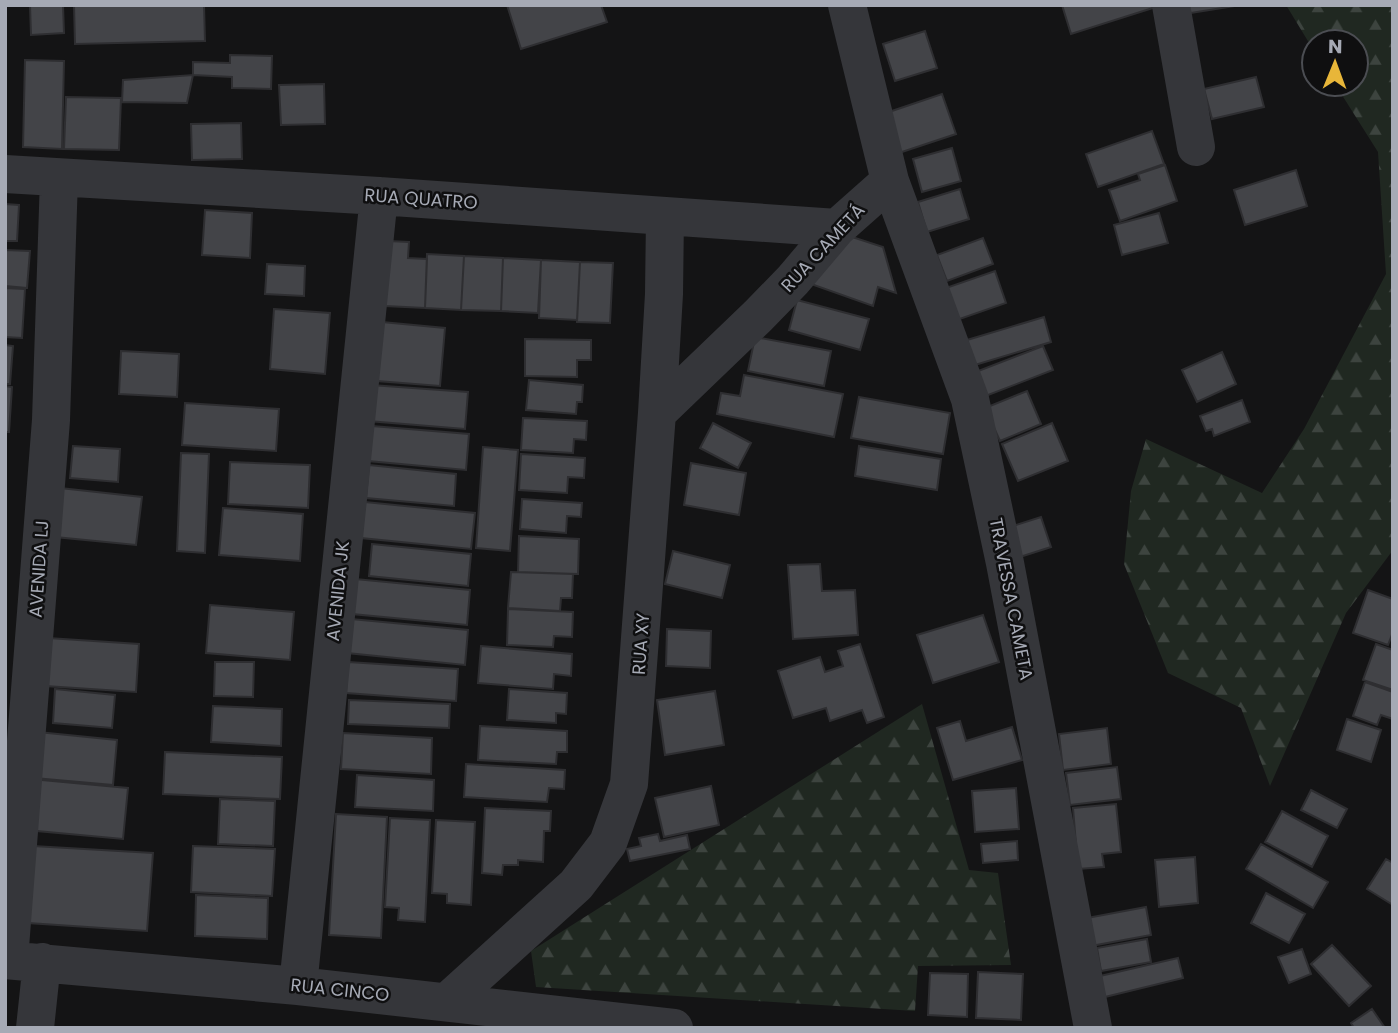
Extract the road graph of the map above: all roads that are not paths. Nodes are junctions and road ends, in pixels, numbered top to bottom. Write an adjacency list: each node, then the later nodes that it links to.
1 (847, 5): 6 (street)
2 (1171, 5): 3 (street)
3 (1196, 147)
4 (5, 174): 5 (street, RUA QUATRO)
5 (58, 178): 7 (street, RUA QUATRO); 11 (street, AVENIDA LJ)
6 (890, 181): 9 (street, RUA CAMETÁ); 16 (street, TRAVESSA CAMETA)
7 (379, 196): 8 (street, RUA QUATRO); 12 (street, AVENIDA JK)
8 (664, 216): 9 (street, RUA QUATRO); 10 (street, RUA XY)
9 (837, 228): 10 (street, RUA CAMETÁ)
10 (657, 412): 13 (street, RUA XY)
11 (19, 961): 12 (street, RUA CINCO); 14 (street, AVENIDA LJ)
12 (298, 986): 13 (street, RUA CINCO)
13 (448, 1001): 15 (street, RUA CINCO)
14 (35, 1028)
15 (674, 1028)
16 (1093, 1028)

